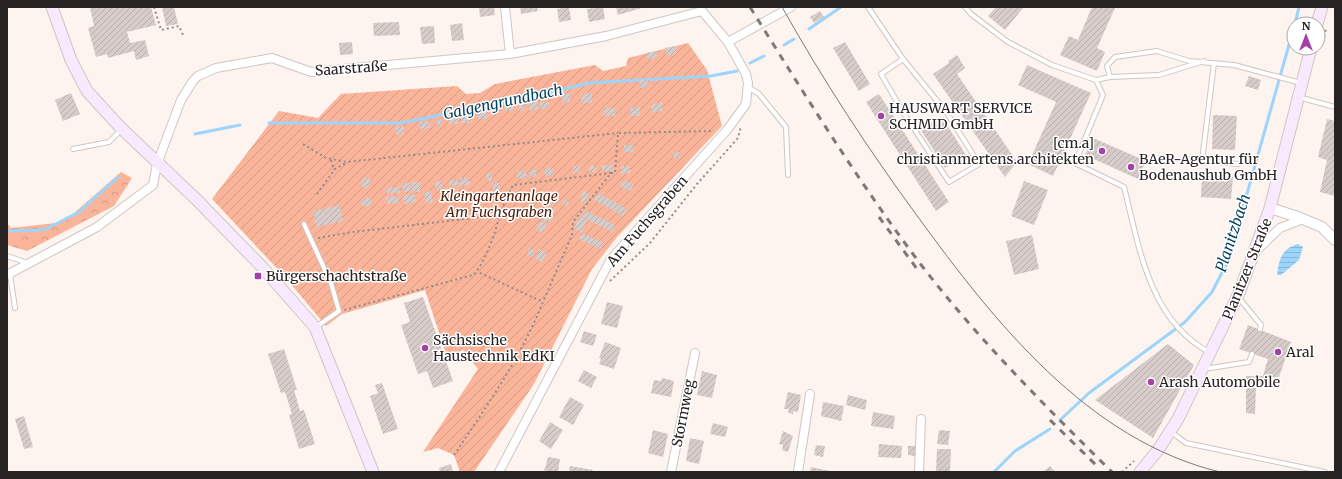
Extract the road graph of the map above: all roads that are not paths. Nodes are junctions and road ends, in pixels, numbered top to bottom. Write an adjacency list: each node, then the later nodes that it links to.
1 (52, 7): 19 (main road)
2 (506, 7): 8 (street)
3 (791, 7): 7 (street)
4 (868, 7): 10 (lane)
5 (965, 7): 14 (lane)
6 (700, 9): 7 (street, Saarstraße); 8 (street, Saarstraße)
7 (728, 42): 16 (street, Am Fuchsgraben)
8 (510, 54): 23 (street, Saarstraße)
9 (1309, 56): 15 (main road, Planitzer Straße)
10 (903, 59): 10 (lane)
11 (1204, 61): 12 (lane); 13 (lane); 13 (lane)
12 (1214, 63): 15 (lane); 22 (lane)
13 (1110, 77): 14 (lane)
14 (1096, 80): 38 (lane)
15 (1301, 83): 17 (main road, Planitzer Straße)
16 (748, 87): 25 (lane); 46 (street, Am Fuchsgraben)
17 (1298, 97): 18 (lane); 26 (main road, Planitzer Straße)
18 (1335, 107)
19 (122, 129): 20 (lane); 23 (main road)
20 (73, 149)
21 (1188, 160): 22 (lane)
22 (1202, 161): 24 (lane)
23 (157, 164): 32 (street); 36 (main road)
24 (1238, 164)
25 (788, 175)
26 (1270, 208): 27 (street); 30 (main road, Planitzer Straße)
27 (1303, 219): 29 (street); 30 (street)
28 (304, 224): 36 (lane)
29 (1335, 240)
30 (1255, 252): 34 (main road, Planitzer Straße)
31 (7, 256): 32 (lane)
32 (31, 264): 33 (street)
33 (8, 275): 35 (lane)
34 (1237, 296): 37 (lane); 38 (main road, Planitzer Straße)
35 (15, 308)
36 (315, 327): 45 (main road)
37 (1260, 329)
38 (1211, 353): 41 (main road, Planitzer Straße)
39 (695, 354): 47 (street, Stormweg)
40 (1252, 354): 41 (lane)
41 (1203, 369): 44 (main road, Planitzer Straße)
42 (810, 394): 48 (street)
43 (921, 419): 49 (street)
44 (1171, 432): 50 (main road, Planitzer Straße); 51 (lane)
45 (373, 472)
46 (499, 472)
47 (671, 472)
48 (798, 472)
49 (919, 472)
50 (1140, 472)
51 (1325, 472)

